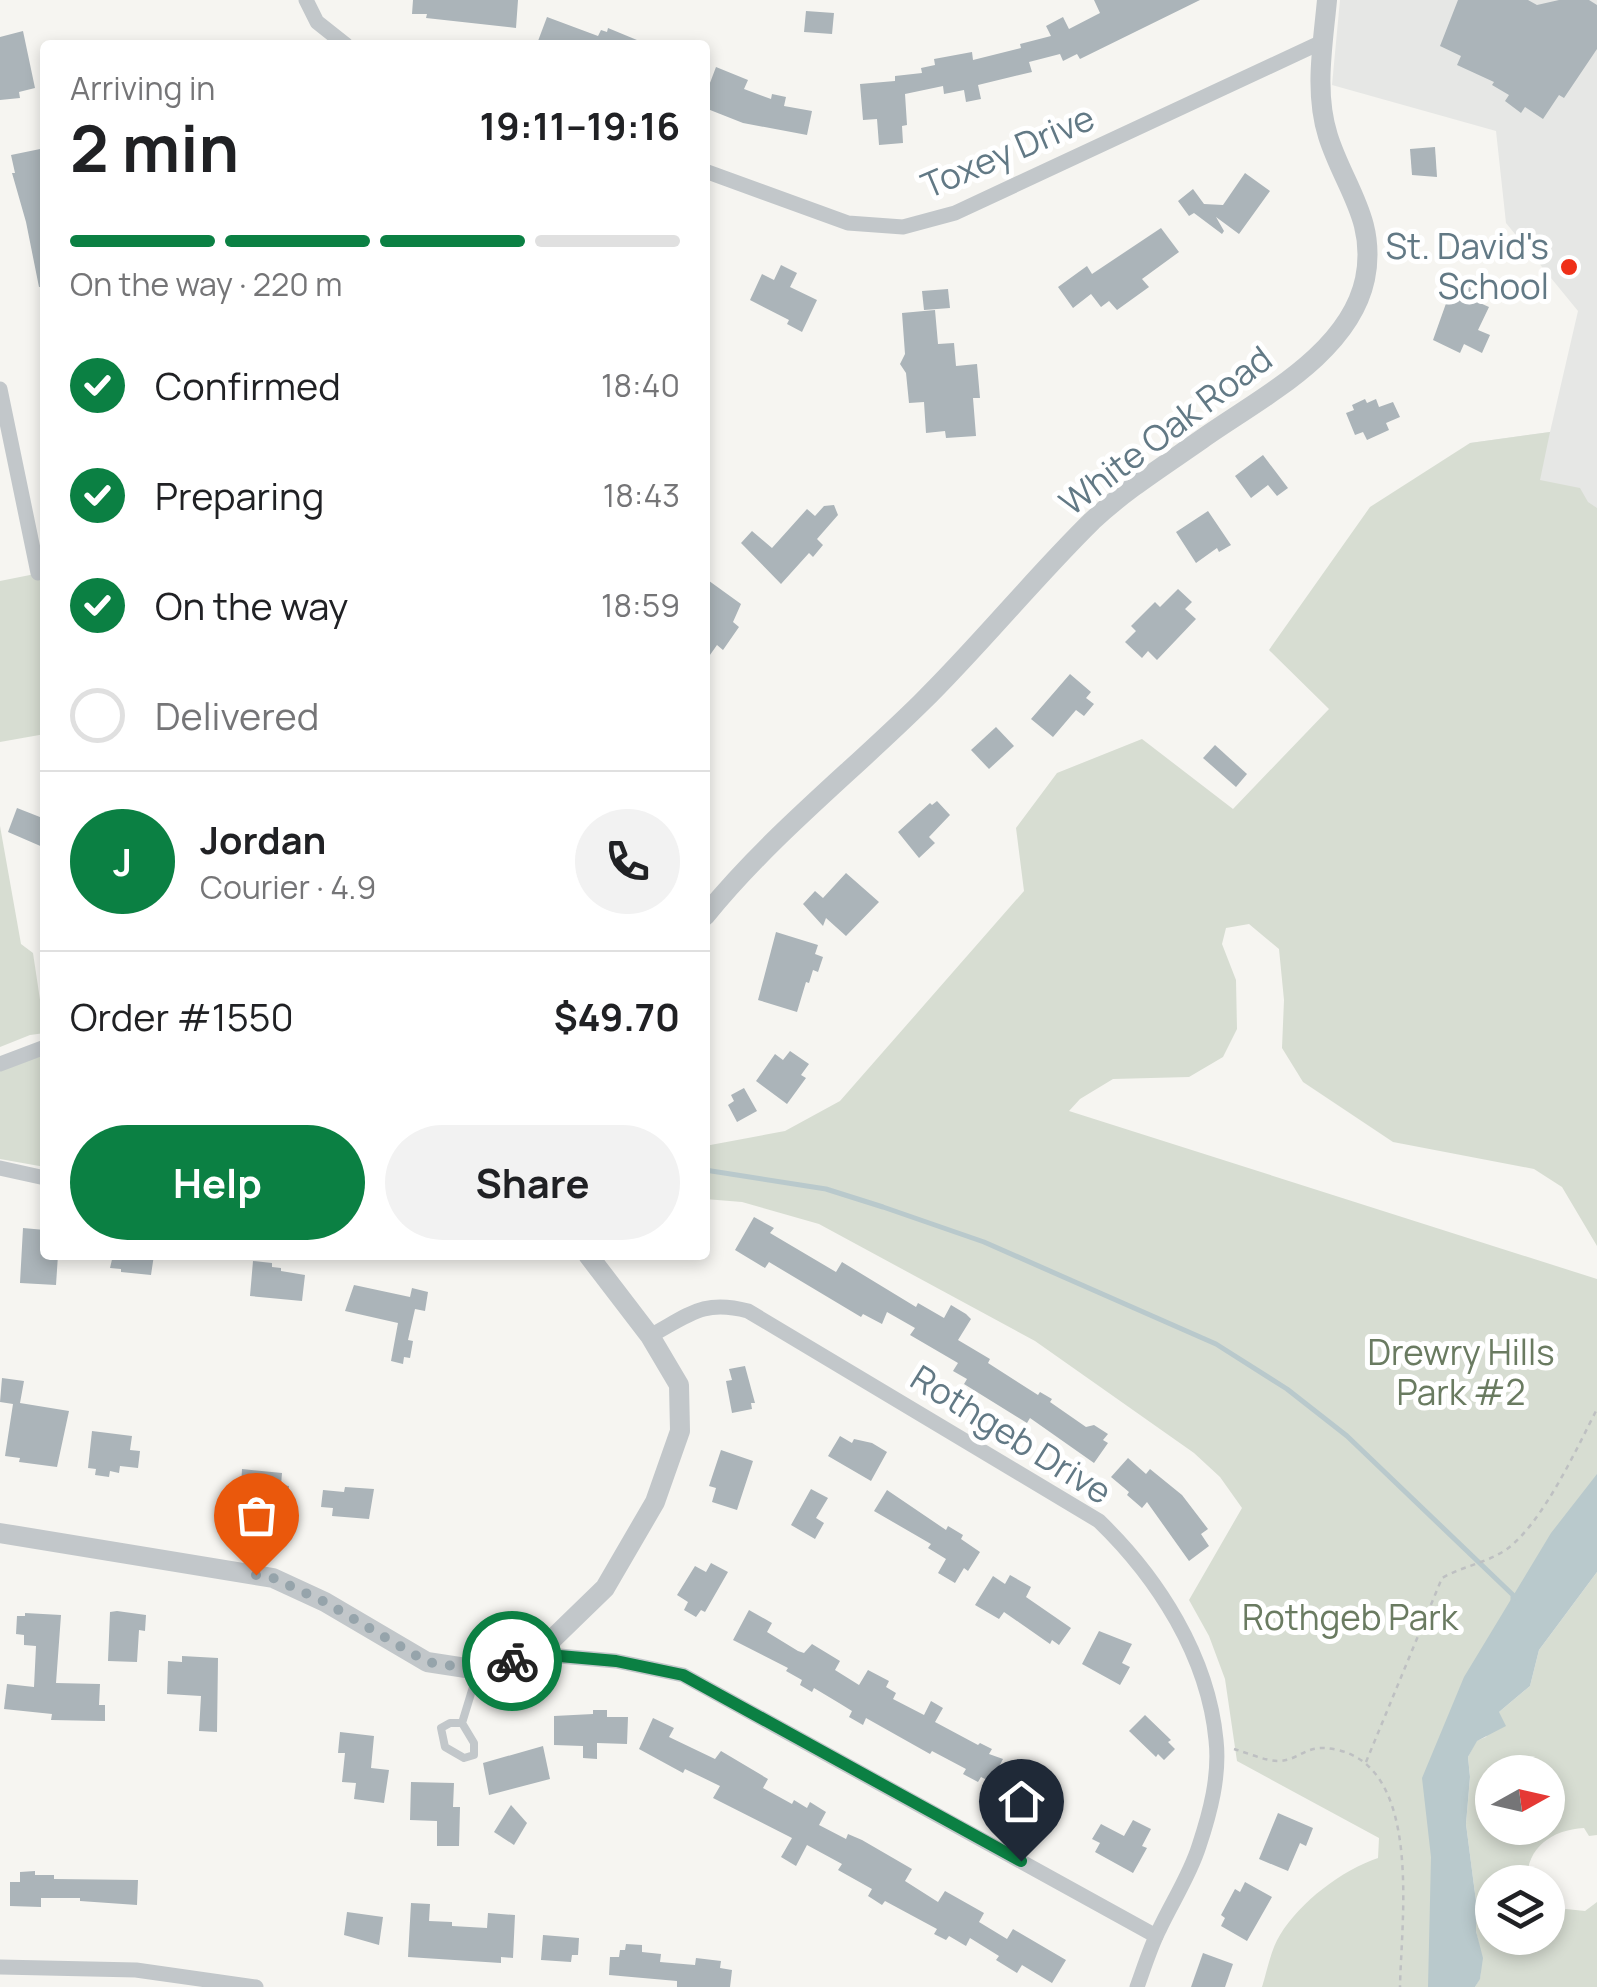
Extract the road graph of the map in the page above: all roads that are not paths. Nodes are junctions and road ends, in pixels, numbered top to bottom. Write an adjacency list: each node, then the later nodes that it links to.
1 (306, 0): 3 (street)
2 (1327, 0): 4 (street, White Oak Road)
3 (340, 40)
4 (1324, 41): 5 (street, Toxey Drive); 8 (street, White Oak Road)
5 (710, 173)
6 (0, 388): 7 (street)
7 (38, 573)
8 (710, 911)
9 (40, 1049): 10 (street)
10 (0, 1064)
11 (0, 1168): 12 (street)
12 (40, 1177)
13 (592, 1260): 14 (street)
14 (650, 1336): 16 (street); 19 (street, Rothgeb Drive)
15 (0, 1533): 17 (street)
16 (537, 1654): 17 (street); 19 (street)
17 (479, 1670): 18 (lane)
18 (462, 1723): 18 (lane)
19 (1156, 1936): 22 (street, Rothgeb Drive)
20 (0, 1967): 21 (street)
21 (256, 1987)
22 (1136, 1987)

